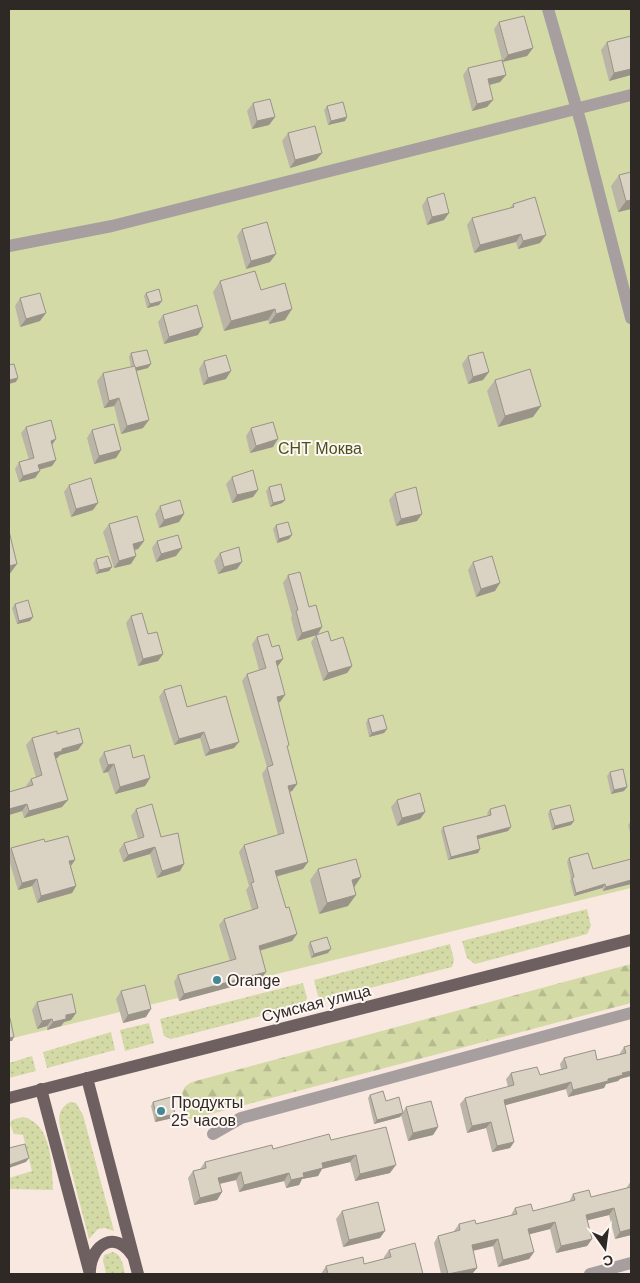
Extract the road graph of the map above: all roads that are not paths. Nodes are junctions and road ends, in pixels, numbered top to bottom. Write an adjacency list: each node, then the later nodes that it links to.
1 (548, 9): 3 (street)
2 (631, 95): 3 (street)
3 (576, 109): 4 (street); 5 (street)
4 (9, 246)
5 (631, 318)
6 (631, 940): 8 (main road, Сумская улица)
7 (631, 1013): 11 (street)
8 (87, 1078): 9 (main road, Сумская улица); 12 (main road)
9 (41, 1089): 10 (main road, Сумская улица); 14 (main road)
10 (9, 1098)
11 (213, 1134)
12 (134, 1258): 14 (main road); 15 (main road)
13 (631, 1263): 16 (street)
14 (90, 1273)
15 (138, 1274)
16 (590, 1274)

